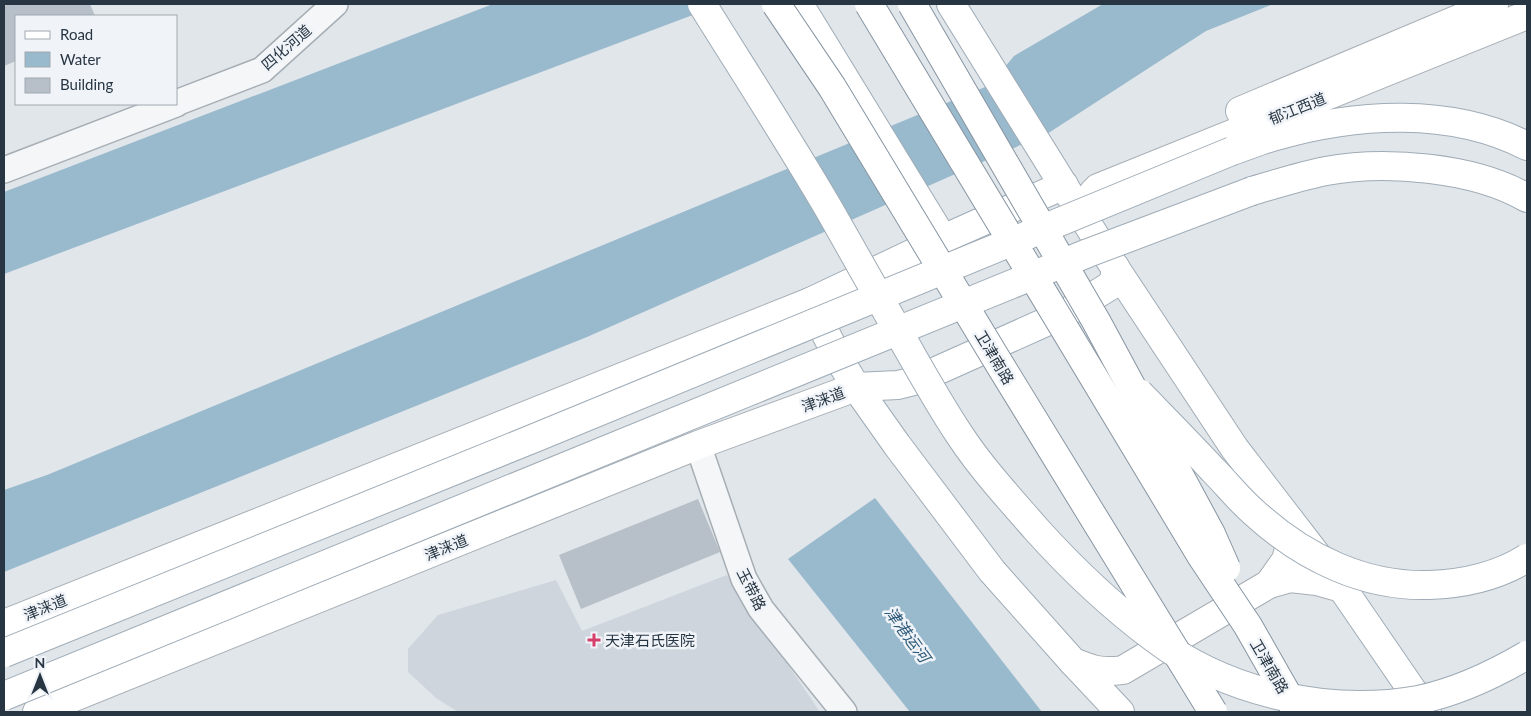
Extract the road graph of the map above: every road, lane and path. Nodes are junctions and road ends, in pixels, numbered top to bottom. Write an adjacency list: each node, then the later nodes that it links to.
1 (335, 4): 10 (street, 四化河道)
2 (702, 4): 30 (main road, bridge)
3 (776, 4): 37 (main road, 卫津南路, bridge)
4 (799, 4): 17 (main road)
5 (869, 4): 28 (main road, 卫津南路, bridge)
6 (912, 4): 20 (main road, bridge)
7 (951, 4): 14 (main road)
8 (1494, 4): 14 (main road, 郁江西道)
9 (1527, 14): 16 (main road, 郁江西道)
10 (178, 103)
11 (173, 105): 13 (street, 四化河道)
12 (1527, 146): 29 (main road, bridge)
13 (4, 170)
14 (1064, 185): 16 (main road); 17 (main road, 郁江西道)
15 (1527, 198): 33 (main road, bridge)
16 (1085, 218): 18 (main road)
17 (942, 239): 19 (main road, 津涞道)
18 (1115, 267): 21 (main road, 津涞道); 23 (main road)
19 (810, 302): 21 (main road); 27 (main road, 津涞道)
20 (1129, 383): 24 (main road, bridge); 28 (main road, bridge)
21 (856, 387): 22 (main road, 津涞道); 31 (main road)
22 (698, 445): 34 (main road, 津涞道); 35 (street, 玉带路)
23 (1290, 521): 25 (main road); 26 (main road)
24 (1527, 558)
25 (1269, 584): 26 (main road); 32 (main road)
26 (1342, 588): 39 (main road)
27 (4, 624)
28 (1248, 626): 38 (main road, 卫津南路, bridge)
29 (4, 653)
30 (1527, 655)
31 (1073, 662): 32 (main road); 36 (main road)
32 (1123, 670): 36 (main road)
33 (4, 696)
34 (37, 712)
35 (844, 712)
36 (1120, 712)
37 (1213, 712)
38 (1297, 712)
39 (1427, 712)

